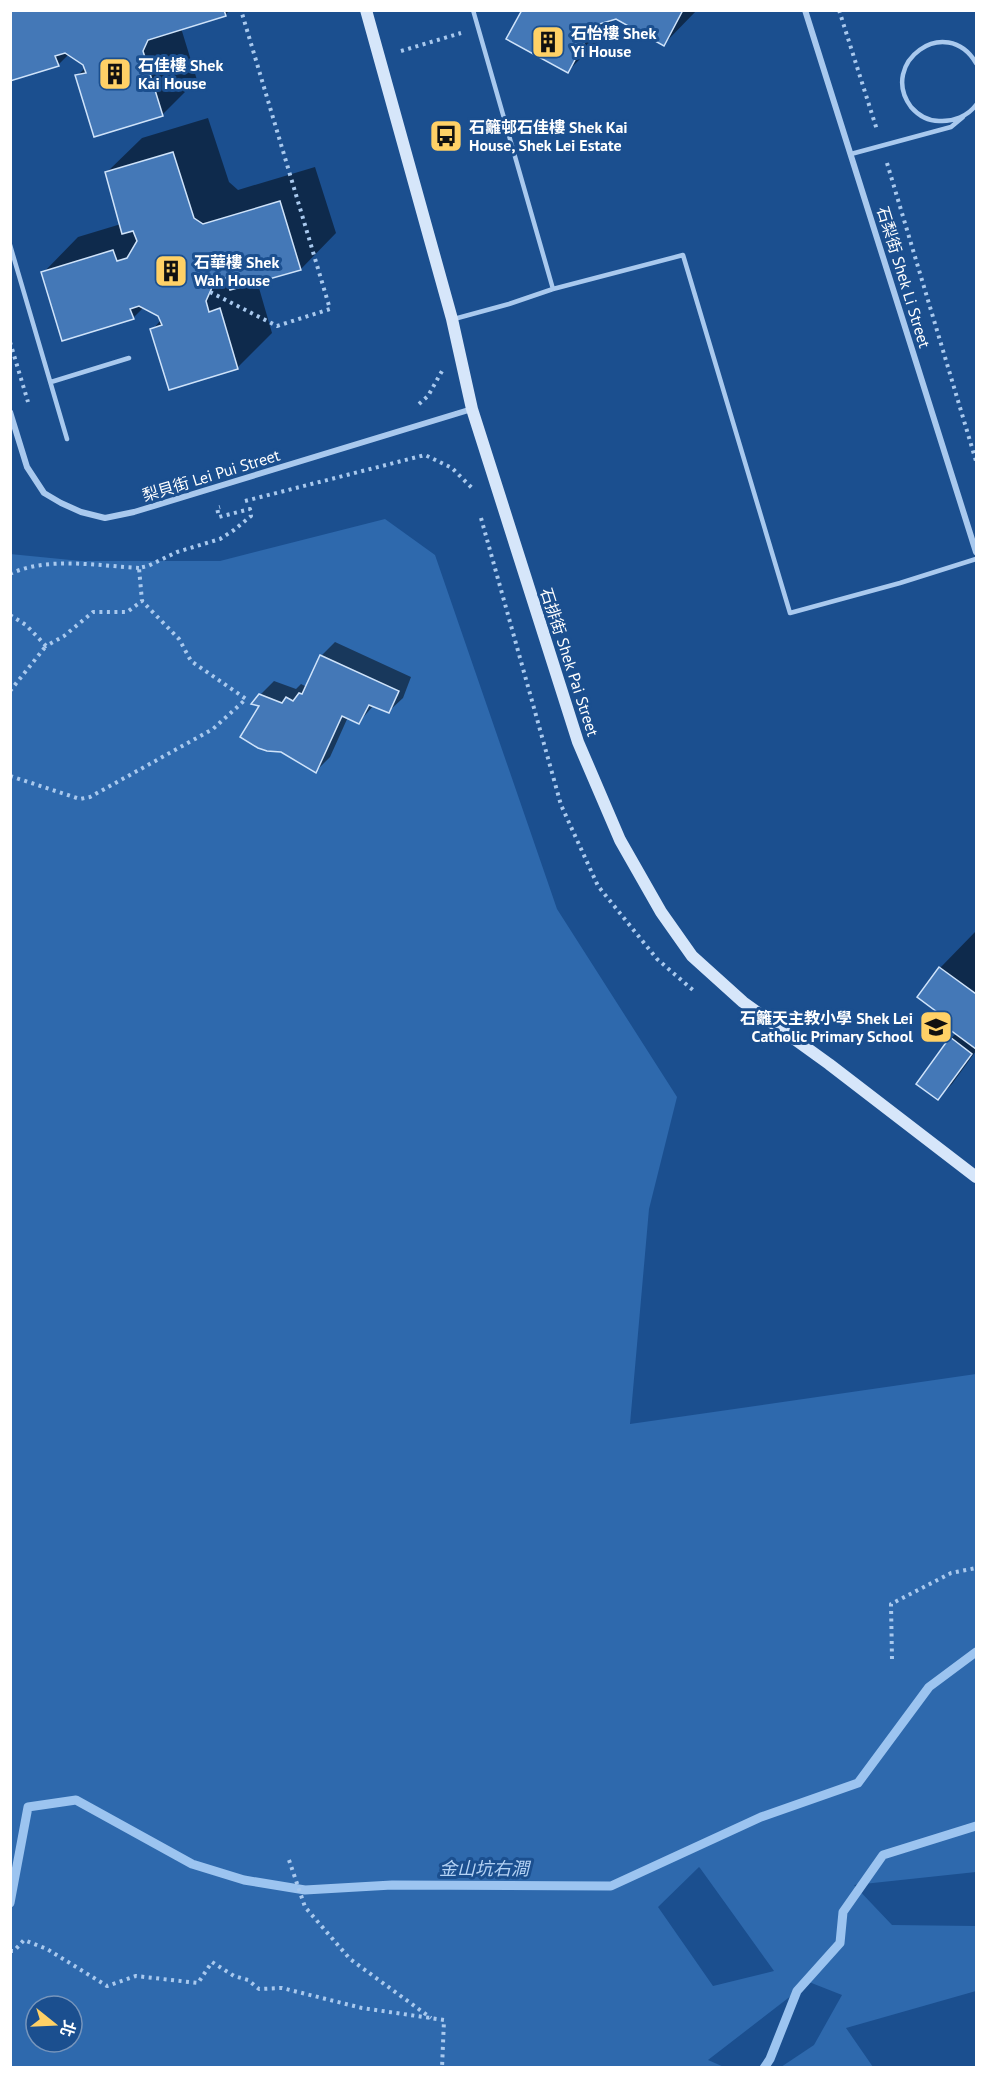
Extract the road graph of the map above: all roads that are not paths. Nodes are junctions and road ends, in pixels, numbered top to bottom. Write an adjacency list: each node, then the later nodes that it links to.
1 (366, 10): 9 (street, 石排街 Shek Pai Street)
2 (473, 10): 8 (lane)
3 (806, 10): 6 (street, 石梨街 Shek Li Street)
4 (976, 63): 5 (lane)
5 (976, 104): 6 (lane)
6 (851, 153): 15 (street, 石梨街 Shek Li Street)
7 (10, 245): 11 (lane)
8 (553, 288): 9 (lane); 16 (lane)
9 (452, 319): 12 (street, 石排街 Shek Pai Street)
10 (129, 358): 11 (lane)
11 (51, 382): 14 (lane)
12 (472, 409): 13 (street, 梨貝街 Lei Pui Street); 17 (street, 石排街 Shek Pai Street)
13 (10, 412)
14 (67, 439)
15 (976, 552)
16 (976, 559)
17 (976, 1177)

